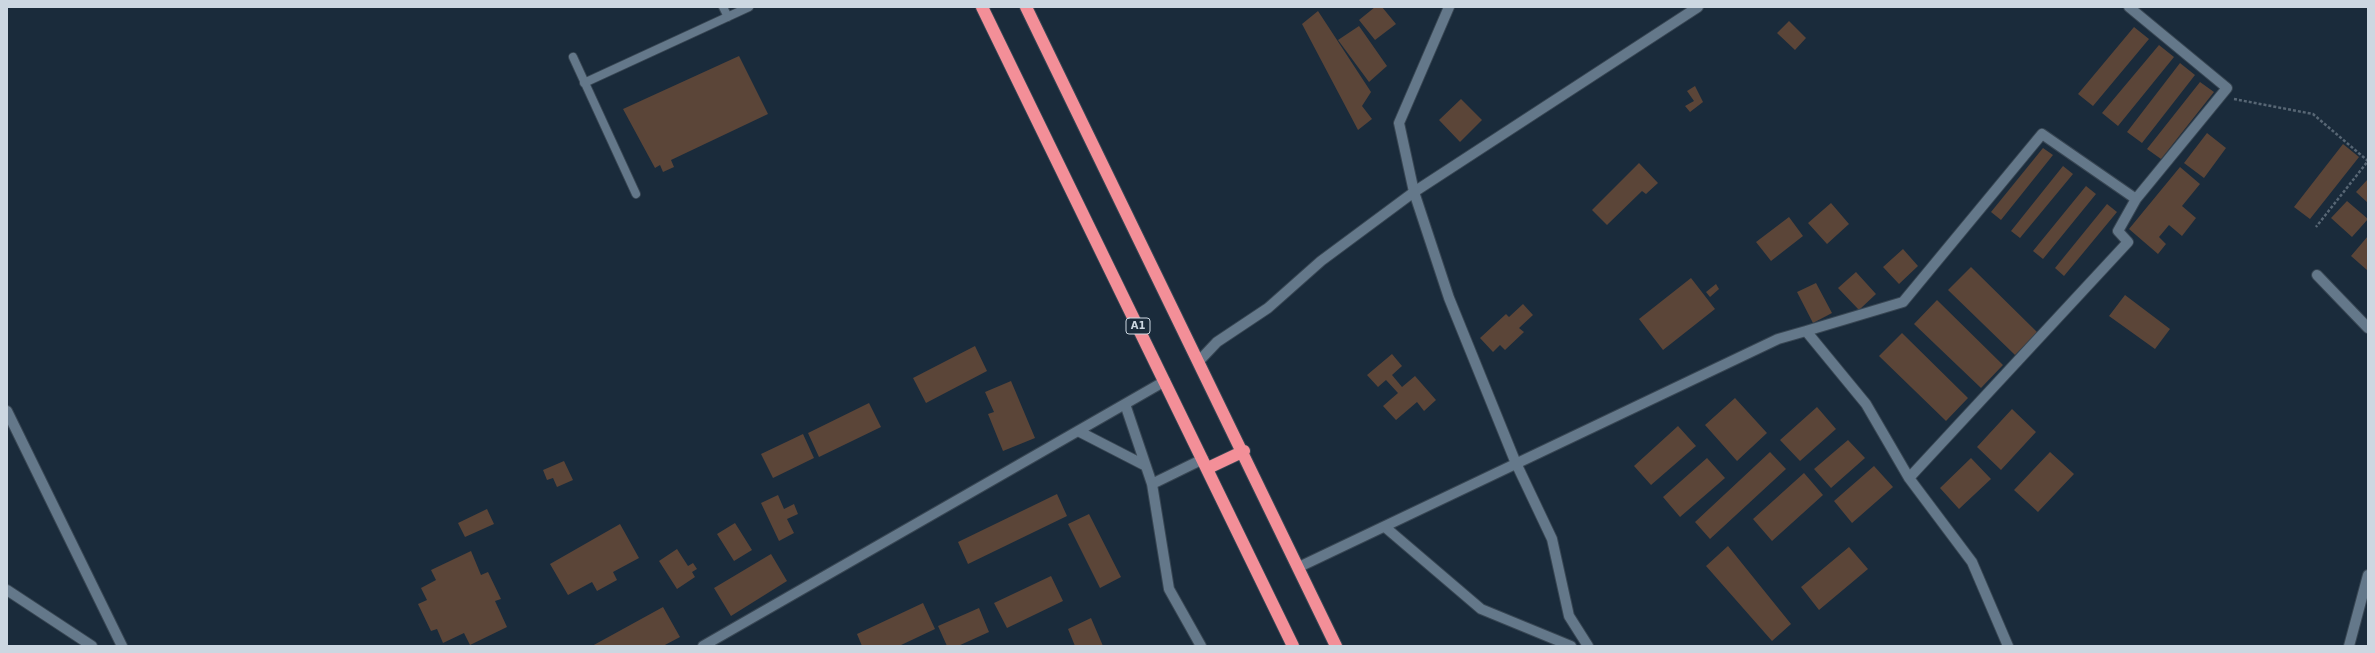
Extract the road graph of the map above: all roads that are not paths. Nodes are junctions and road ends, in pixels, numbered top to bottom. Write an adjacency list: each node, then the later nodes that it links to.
1 (723, 7): 8 (lane)
2 (749, 7): 8 (lane)
3 (982, 7): 18 (highway, A1)
4 (1026, 7): 17 (highway)
5 (1449, 7): 11 (street)
6 (1698, 7): 11 (street)
7 (2129, 7): 13 (street)
8 (728, 17): 10 (lane)
9 (573, 56): 10 (lane)
10 (584, 83): 12 (lane)
11 (1414, 192): 17 (street); 24 (street)
12 (636, 194)
13 (2136, 199): 16 (street); 26 (street)
14 (2317, 275): 15 (street)
15 (2368, 328)
16 (1806, 331): 24 (street); 26 (street)
17 (1199, 361): 22 (highway)
18 (1165, 381): 19 (street); 23 (highway, A1)
19 (1125, 404): 21 (street); 25 (street)
20 (7, 411): 33 (street)
21 (1078, 431): 25 (street); 34 (street)
22 (1244, 451): 23 (highway); 29 (highway)
23 (1206, 464): 27 (street); 36 (highway, A1)
24 (1517, 465): 28 (street); 39 (street)
25 (1146, 466): 27 (street)
26 (1909, 478): 40 (street)
27 (1152, 484): 35 (street)
28 (1386, 527): 29 (street); 38 (street)
29 (1299, 567): 37 (highway)
30 (2368, 575): 41 (street)
31 (7, 590): 32 (street)
32 (92, 646)
33 (122, 646)
34 (703, 646)
35 (1201, 646)
36 (1293, 646)
37 (1336, 646)
38 (1571, 646)
39 (1588, 646)
40 (2008, 646)
41 (2349, 646)

